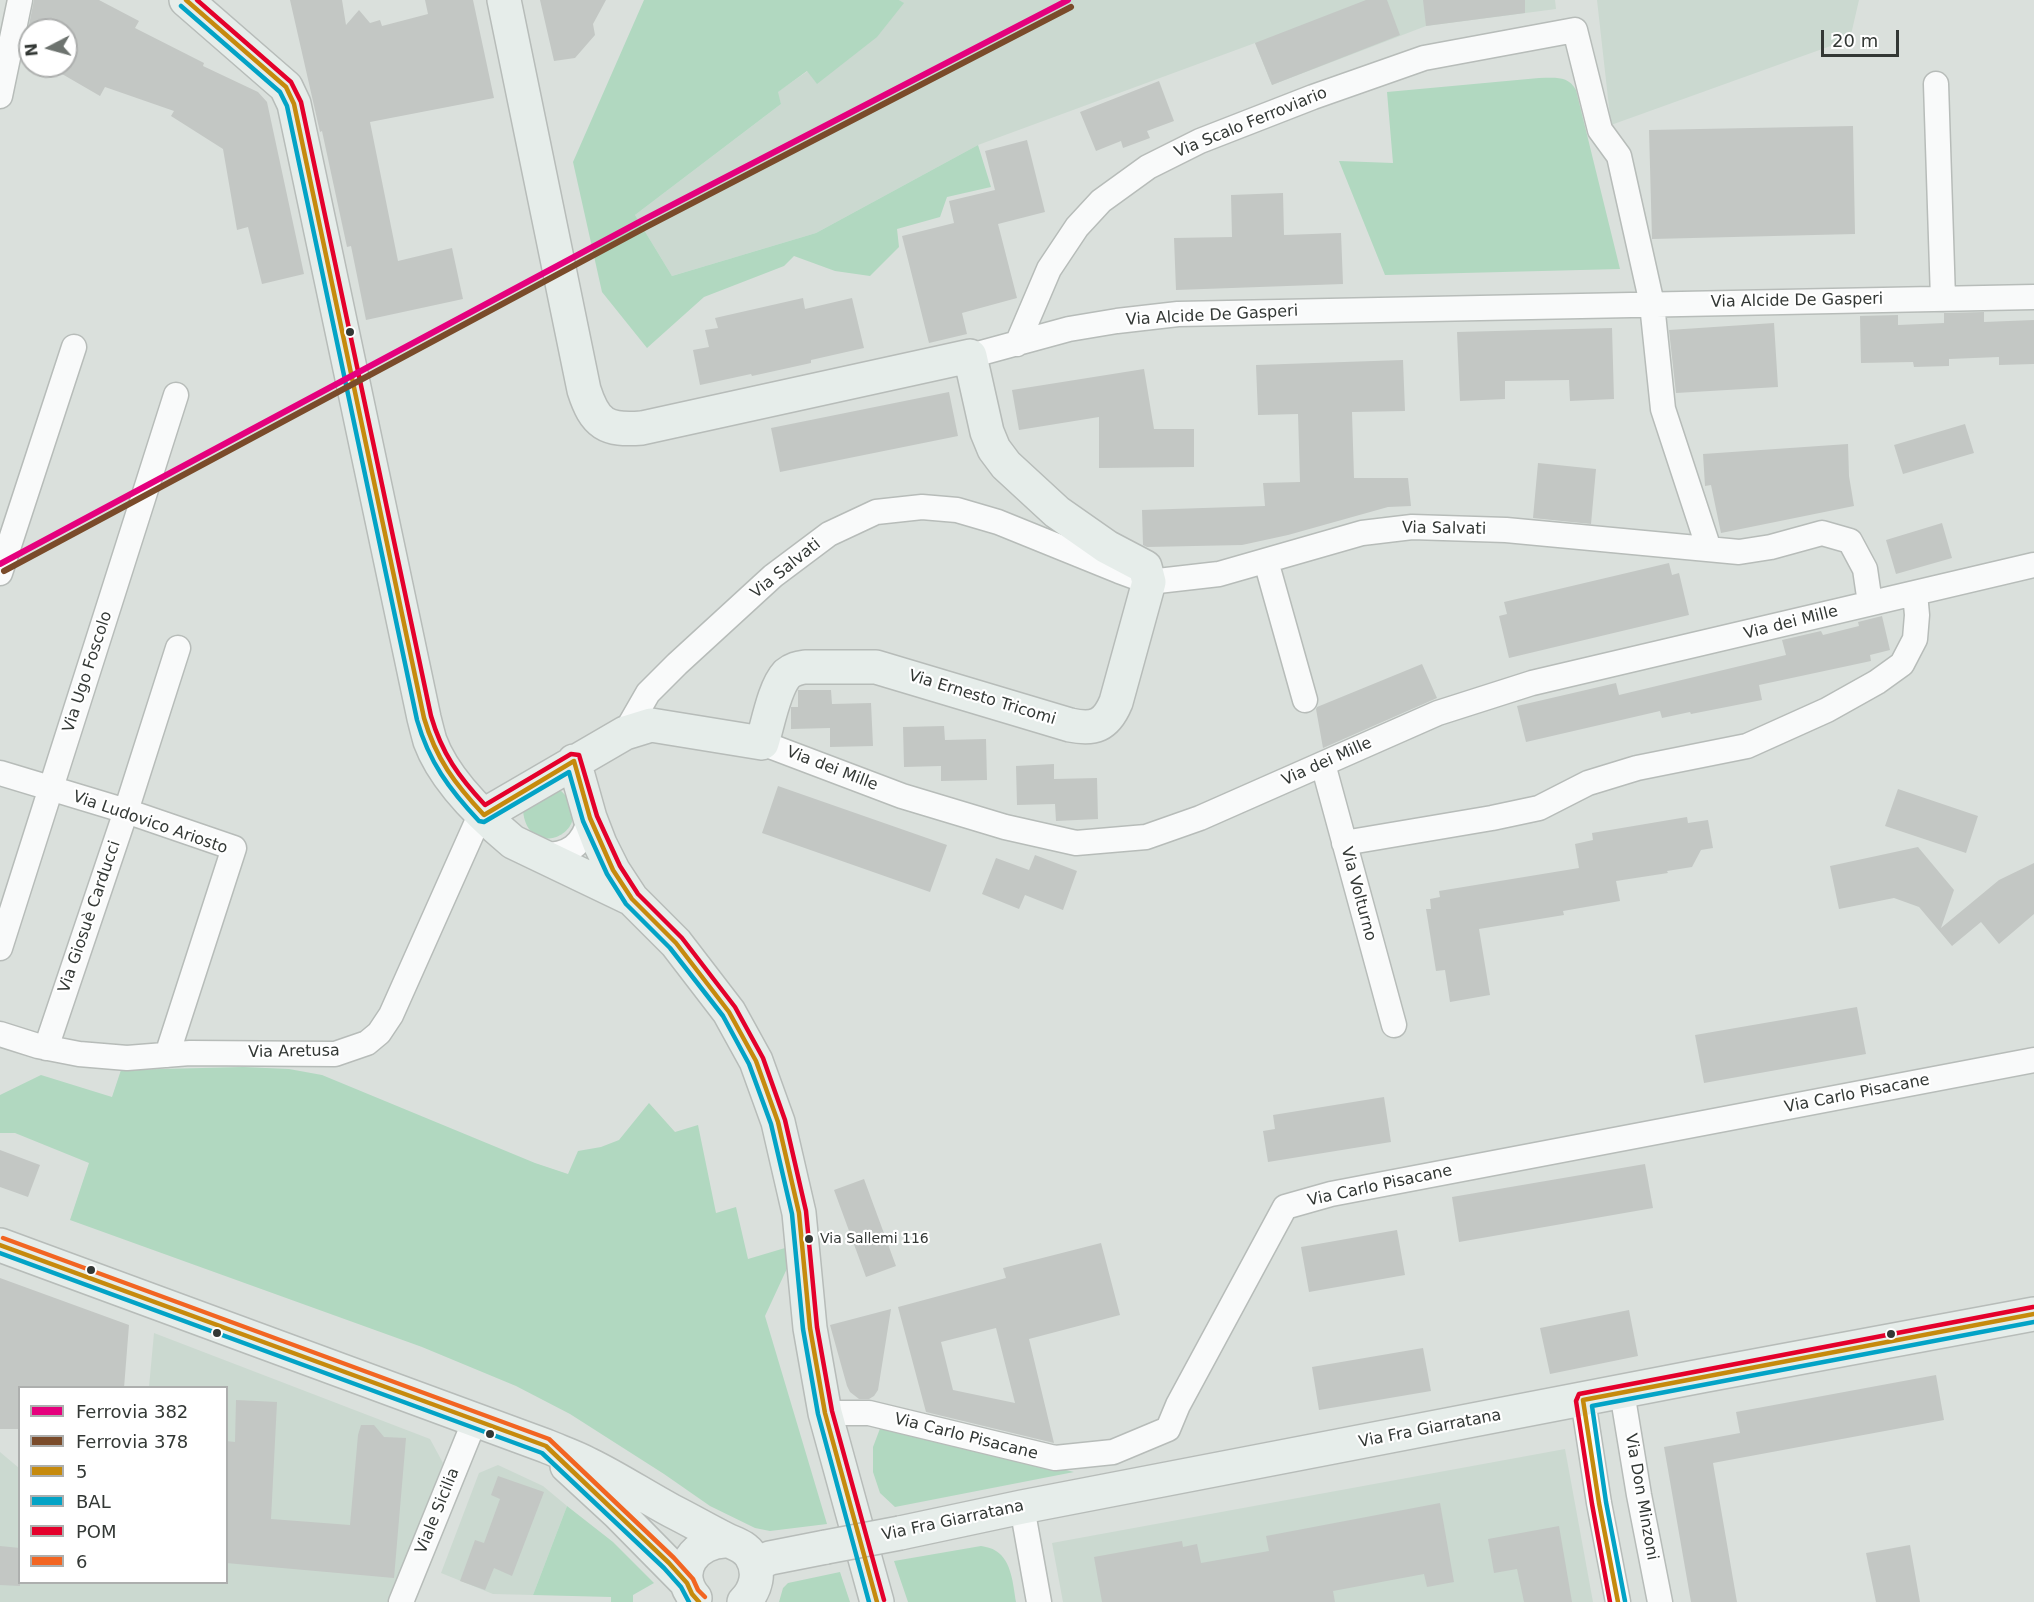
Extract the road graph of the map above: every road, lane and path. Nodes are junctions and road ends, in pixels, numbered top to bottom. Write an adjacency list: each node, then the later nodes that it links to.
1 (20, 0): 5 (street)
2 (186, 0): 30 (street)
3 (504, 0): 11 (street, Via Alcide De Gasperi)
4 (1936, 84): 7 (street)
5 (0, 96)
6 (2034, 297): 7 (street, Via Alcide De Gasperi)
7 (1943, 299): 8 (street, Via Alcide De Gasperi)
8 (1652, 304): 9 (street, Via Alcide De Gasperi); 9 (street, Via Scalo Ferroviario); 14 (street)
9 (1017, 344): 11 (street, Via Alcide De Gasperi)
10 (74, 347): 13 (street)
11 (970, 356): 18 (street)
12 (176, 395): 28 (street, Via Ugo Foscolo)
13 (5, 540): 17 (street)
14 (1709, 549): 15 (street, Via Salvati); 20 (street, Via Salvati)
15 (1266, 561): 18 (street, Via Salvati); 22 (street)
16 (2034, 565): 19 (street, Via dei Mille)
17 (0, 573)
18 (1149, 582): 23 (street, Via Salvati); 24 (street, Via Ernesto Tricomi)
19 (1915, 593): 20 (street, Via dei Mille); 32 (street)
20 (1870, 603): 26 (street, Via dei Mille)
21 (178, 648): 29 (street, Via Giosuè Carducci)
22 (1305, 700)
23 (625, 733): 24 (street, Via dei Mille); 25 (street)
24 (762, 743): 26 (street, Via dei Mille)
25 (574, 761): 30 (street); 31 (street)
26 (1323, 764): 32 (street, Via Volturno)
27 (0, 774): 28 (street, Via Ludovico Ariosto)
28 (50, 790): 29 (street, Via Ludovico Ariosto); 35 (street, Via Ugo Foscolo)
29 (126, 812): 38 (street, Via Giosuè Carducci); 39 (street, Via Ludovico Ariosto)
30 (484, 815): 33 (street); 39 (street, Via Aretusa)
31 (590, 818): 33 (street); 34 (street)
32 (1344, 843): 36 (street, Via Volturno)
33 (540, 855): 34 (street)
34 (632, 899): 45 (street)
35 (0, 948)
36 (1394, 1024)
37 (0, 1034): 38 (street, Via Aretusa)
38 (46, 1048): 39 (street, Via Aretusa)
39 (167, 1054)
40 (2034, 1060): 45 (street, Via Carlo Pisacane)
41 (0, 1245): 46 (street)
42 (2034, 1314): 43 (street, Via Fra Giarratana)
43 (1622, 1392): 44 (street, Via Fra Giarratana); 56 (street, Via Don Minzoni)
44 (1583, 1400): 48 (street, Via Fra Giarratana); 55 (street)
45 (825, 1413): 53 (street)
46 (475, 1420): 47 (street); 52 (street, Viale Sicilia)
47 (546, 1446): 49 (street); 51 (street)
48 (1022, 1507): 50 (street, Via Fra Giarratana, bridge); 54 (street)
49 (727, 1541): 50 (street); 51 (street)
50 (753, 1588)
51 (693, 1593)
52 (401, 1602)
53 (877, 1602)
54 (1039, 1602)
55 (1618, 1602)
56 (1660, 1602)

